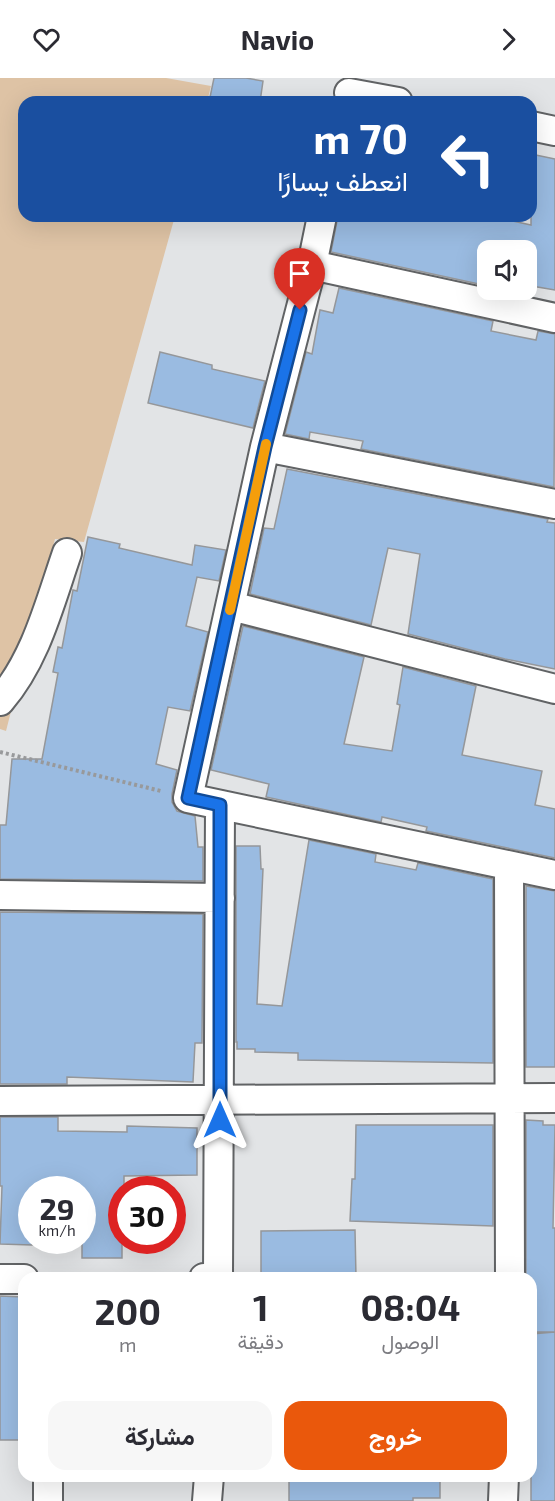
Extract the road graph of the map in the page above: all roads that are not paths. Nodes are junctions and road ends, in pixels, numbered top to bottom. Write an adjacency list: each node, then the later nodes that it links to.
1 (349, 91): 2 (street)
2 (371, 96)
3 (537, 127): 4 (street)
4 (555, 130)
5 (321, 222): 6 (street)
6 (312, 265): 7 (street); 8 (street)
7 (555, 318)
8 (265, 447): 9 (street); 11 (street)
9 (555, 504)
10 (67, 553): 13 (street)
11 (231, 606): 12 (street); 14 (street)
12 (555, 689)
13 (0, 701)
14 (220, 805): 15 (street); 18 (street)
15 (509, 866): 16 (street); 19 (street)
16 (555, 875)
17 (0, 895): 18 (street)
18 (220, 898): 21 (street)
19 (508, 1098): 20 (street); 21 (street); 24 (street)
20 (555, 1098)
21 (220, 1099): 22 (street); 23 (street)
22 (0, 1101)
23 (218, 1272)
24 (510, 1272)
25 (0, 1279): 26 (street)
26 (18, 1279)
27 (48, 1482): 30 (street)
28 (209, 1482): 31 (street)
29 (504, 1482): 32 (street)
30 (48, 1501)
31 (207, 1501)
32 (503, 1501)

